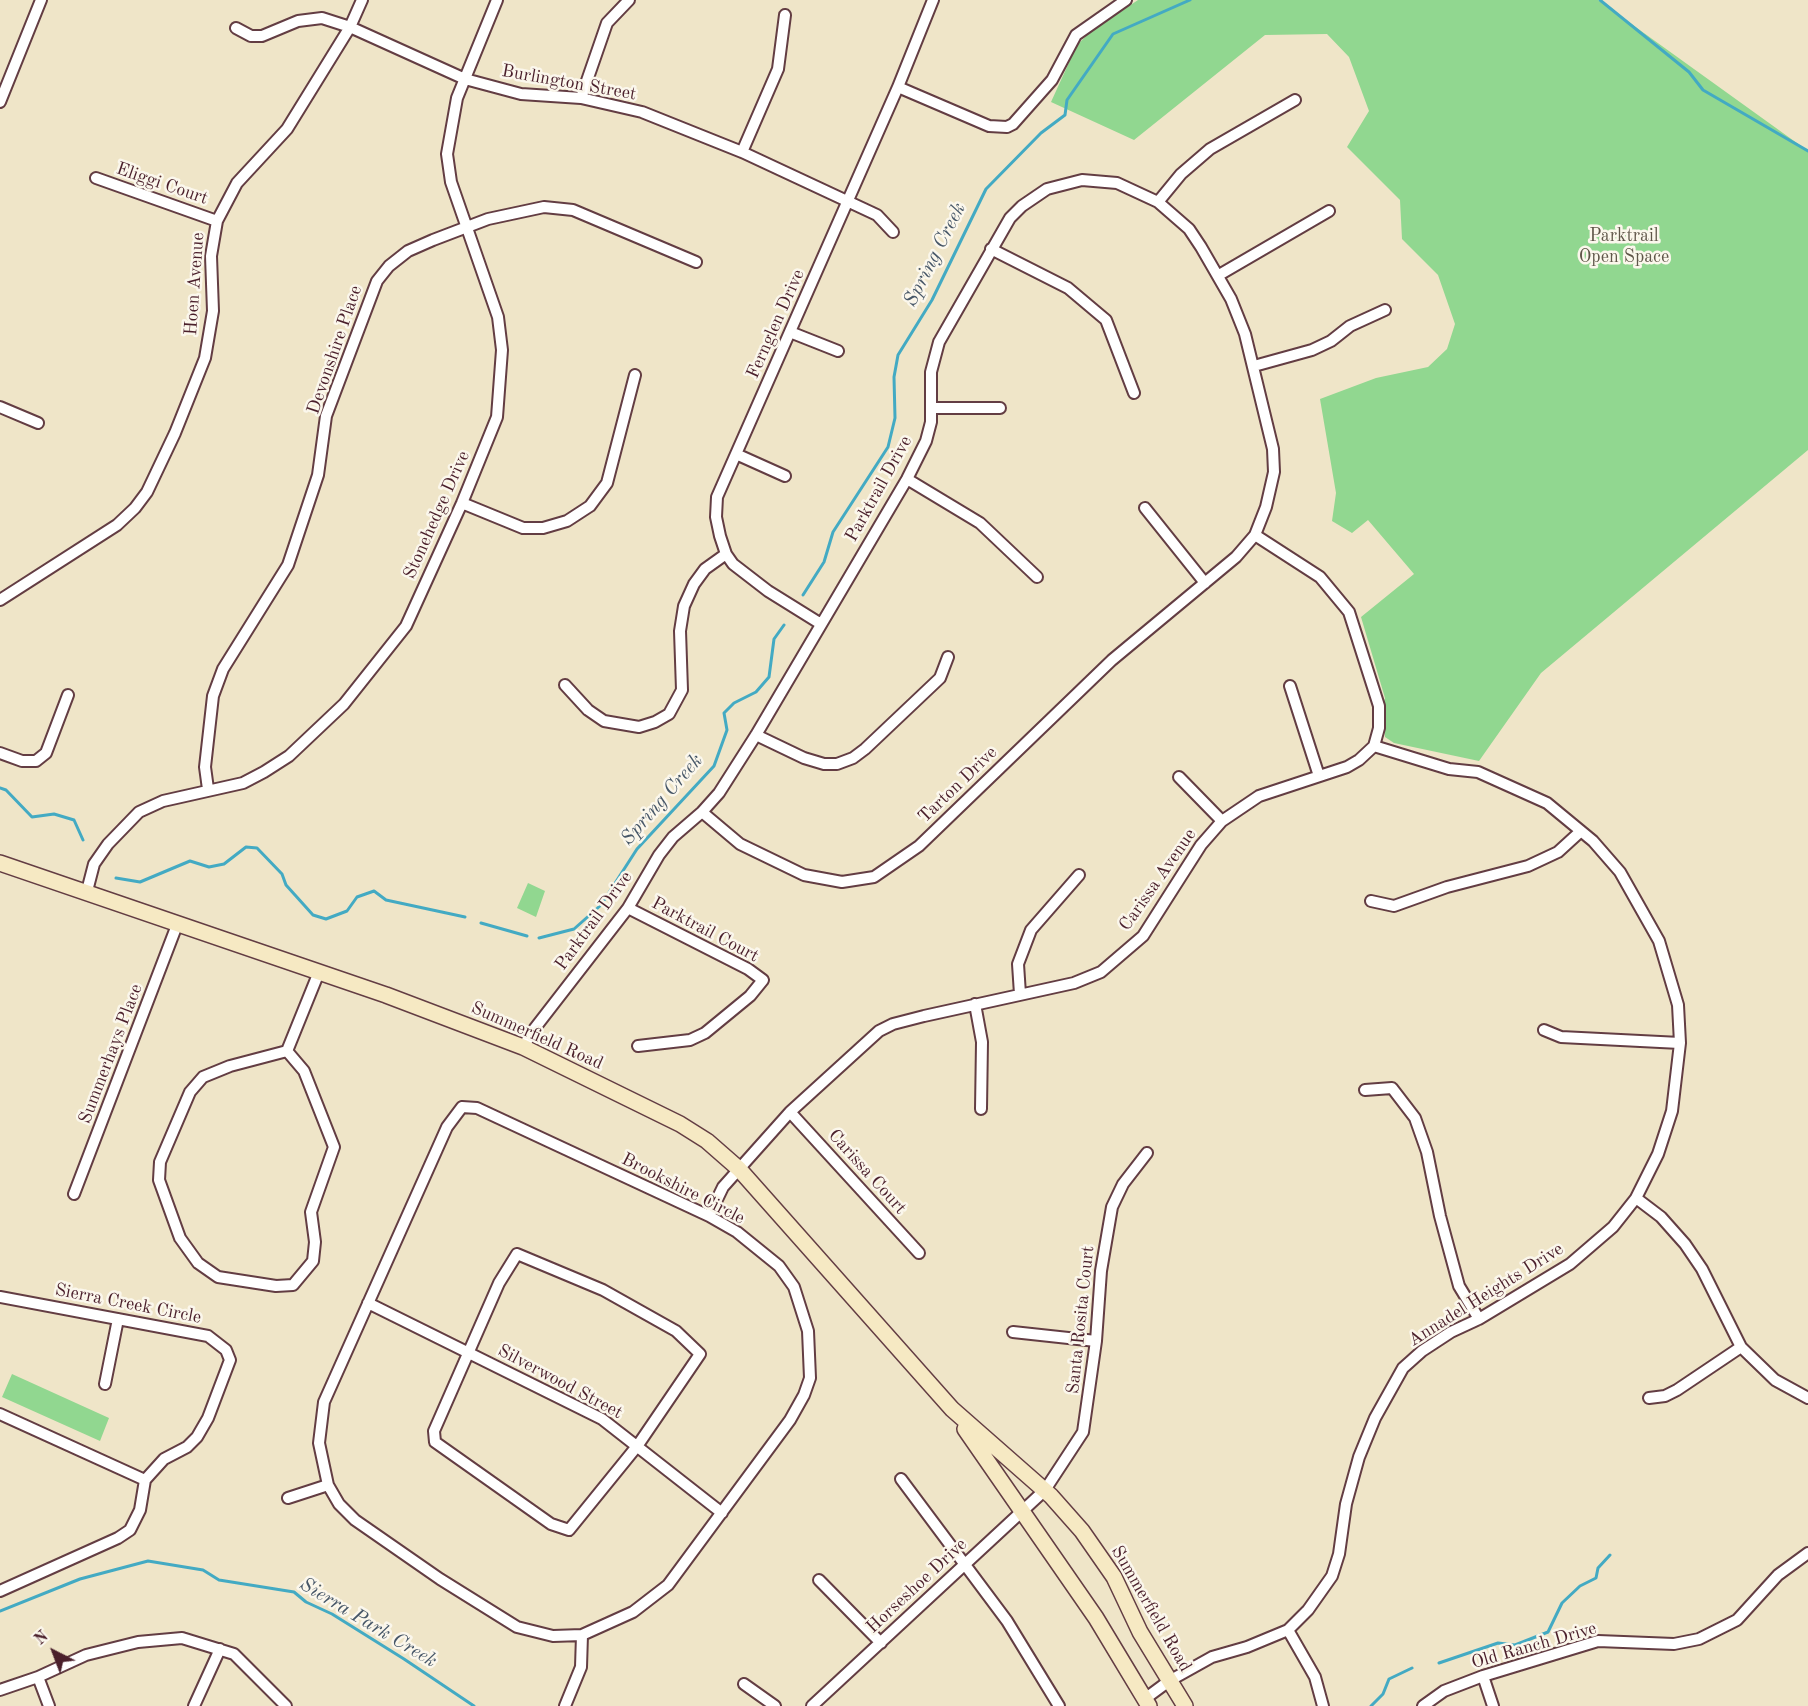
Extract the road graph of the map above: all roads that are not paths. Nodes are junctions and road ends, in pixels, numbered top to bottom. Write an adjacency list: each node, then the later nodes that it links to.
1 (41, 0): 14 (street)
2 (362, 0): 8 (street, Hoen Avenue)
3 (497, 0): 10 (street, Stonehedge Drive)
4 (629, 0): 12 (street)
5 (933, 0): 11 (street, Fernglen Drive)
6 (1126, 0): 11 (street)
7 (785, 15): 15 (street)
8 (350, 27): 9 (street, Burlington Street); 10 (street, Burlington Street); 20 (street, Hoen Avenue)
9 (236, 28)
10 (465, 79): 12 (street, Burlington Street); 21 (street, Stonehedge Drive)
11 (898, 87): 17 (street, Fernglen Drive)
12 (581, 98): 15 (street, Burlington Street)
13 (1295, 100): 18 (street)
14 (0, 102)
15 (742, 152): 17 (street, Burlington Street)
16 (96, 178): 20 (street, Eliggi Court)
17 (848, 202): 22 (street, Burlington Street); 27 (street, Fernglen Drive)
18 (1158, 202): 23 (street, Parktrail Drive); 25 (street, Parktrail Drive)
19 (1329, 211): 25 (street)
20 (217, 221): 45 (street, Hoen Avenue)
21 (466, 228): 24 (street, Devonshire Place); 39 (street, Stonehedge Drive); 56 (street, Devonshire Place)
22 (893, 232)
23 (991, 249): 31 (street); 33 (street, Parktrail Drive)
24 (696, 262)
25 (1219, 275): 29 (street, Parktrail Drive)
26 (1385, 310): 29 (street)
27 (790, 332): 28 (street); 36 (street, Fernglen Drive)
28 (838, 351)
29 (1254, 366): 41 (street, Parktrail Drive)
30 (635, 375): 39 (street)
31 (1134, 393)
32 (0, 407): 35 (street)
33 (932, 408): 34 (street); 38 (street, Parktrail Drive)
34 (1000, 408)
35 (38, 423)
36 (736, 454): 37 (street); 42 (street, Fernglen Drive)
37 (785, 476)
38 (907, 479): 43 (street); 46 (street, Parktrail Drive)
39 (462, 504): 56 (street, Stonehedge Drive)
40 (1145, 508): 44 (street)
41 (1255, 535): 44 (street, Tarton Drive); 52 (street)
42 (726, 554): 46 (street, Fernglen Drive); 48 (street)
43 (1036, 577)
44 (1204, 583): 57 (street, Tarton Drive)
45 (0, 600)
46 (821, 624): 51 (street, Parktrail Drive)
47 (948, 657): 51 (street)
48 (565, 685)
49 (1290, 686): 54 (street)
50 (68, 695): 53 (street)
51 (756, 735): 57 (street, Parktrail Drive)
52 (1374, 746): 54 (street, Carissa Avenue); 59 (street, Annadel Heights Drive)
53 (0, 753)
54 (1319, 776): 58 (street, Carissa Avenue)
55 (1179, 777): 58 (street)
56 (208, 789): 62 (street, Stonehedge Drive)
57 (702, 812): 64 (street, Parktrail Drive)
58 (1222, 821): 67 (street, Carissa Avenue)
59 (1581, 831): 63 (street); 70 (street, Annadel Heights Drive)
60 (0, 863): 62 (street, Summerfield Road)
61 (1079, 875): 67 (street)
62 (87, 891): 65 (street, Summerfield Road)
63 (1371, 902)
64 (628, 909): 71 (street, Parktrail Court); 72 (street, Parktrail Drive)
65 (177, 925): 66 (street, Summerfield Road); 79 (street, Summerhays Place)
66 (320, 972): 72 (street, Summerfield Road); 73 (street)
67 (1020, 994): 68 (street, Carissa Avenue)
68 (975, 1004): 75 (street); 76 (street, Carissa Avenue)
69 (1544, 1030): 70 (street)
70 (1680, 1043): 80 (street, Annadel Heights Drive)
71 (638, 1046)
72 (524, 1047): 78 (street, Summerfield Road)
73 (288, 1051): 73 (street)
74 (1365, 1090): 86 (street)
75 (981, 1109)
76 (790, 1112): 78 (street, Carissa Avenue); 82 (street, Carissa Court)
77 (1147, 1153): 88 (street, Santa Rosita Court)
78 (739, 1169): 81 (street, Carissa Avenue); 94 (street, Summerfield Road)
79 (74, 1194)
80 (1636, 1198): 86 (street, Annadel Heights Drive); 89 (street)
81 (709, 1216): 84 (street, Brookshire Circle); 103 (street, Brookshire Circle)
82 (919, 1253)
83 (0, 1297): 85 (street, Sierra Creek Circle)
84 (368, 1303): 90 (street, Silverwood Street); 99 (street, Brookshire Circle)
85 (118, 1319): 91 (street); 98 (street, Sierra Creek Circle)
86 (1479, 1319): 108 (street, Annadel Heights Drive)
87 (1013, 1332): 88 (street)
88 (1096, 1341): 100 (street, Santa Rosita Court)
89 (1741, 1347): 92 (street); 93 (street)
90 (469, 1352): 96 (street, Silverwood Street); 96 (street); 96 (street)
91 (105, 1384)
92 (1649, 1398)
93 (1808, 1398)
94 (952, 1409): 100 (street, Summerfield Road); 102 (street, Summerfield Road)
95 (0, 1414): 98 (street)
96 (638, 1445): 103 (street, Silverwood Street)
97 (901, 1479): 105 (street)
98 (145, 1480): 107 (street)
99 (328, 1485): 101 (street); 109 (street, Brookshire Circle)
100 (1045, 1490): 102 (street, Horseshoe Drive); 114 (street, Summerfield Road)
101 (288, 1498)
102 (1022, 1511): 105 (street, Horseshoe Drive); 117 (street, Summerfield Road)
103 (722, 1513): 109 (street, Brookshire Circle)
104 (1808, 1553): 112 (street, Old Ranch Drive)
105 (964, 1564): 110 (street, Horseshoe Drive); 124 (street)
106 (819, 1580): 110 (street)
107 (0, 1591)
108 (1288, 1630): 114 (street, Annadel Heights Drive); 126 (street)
109 (582, 1635): 121 (street)
110 (881, 1643): 123 (street, Horseshoe Drive)
111 (220, 1649): 113 (street); 119 (street); 120 (street)
112 (1483, 1676): 127 (street, Old Ranch Drive); 128 (street)
113 (38, 1677): 116 (street); 118 (street)
114 (1169, 1681): 117 (street, Annadel Heights Drive); 125 (street, Summerfield Road)
115 (744, 1684): 122 (street)
116 (0, 1690)
117 (1148, 1702)
118 (49, 1706)
119 (194, 1706)
120 (286, 1706)
121 (565, 1706)
122 (775, 1706)
123 (812, 1706)
124 (1059, 1706)
125 (1185, 1706)
126 (1323, 1706)
127 (1422, 1706)
128 (1493, 1706)

